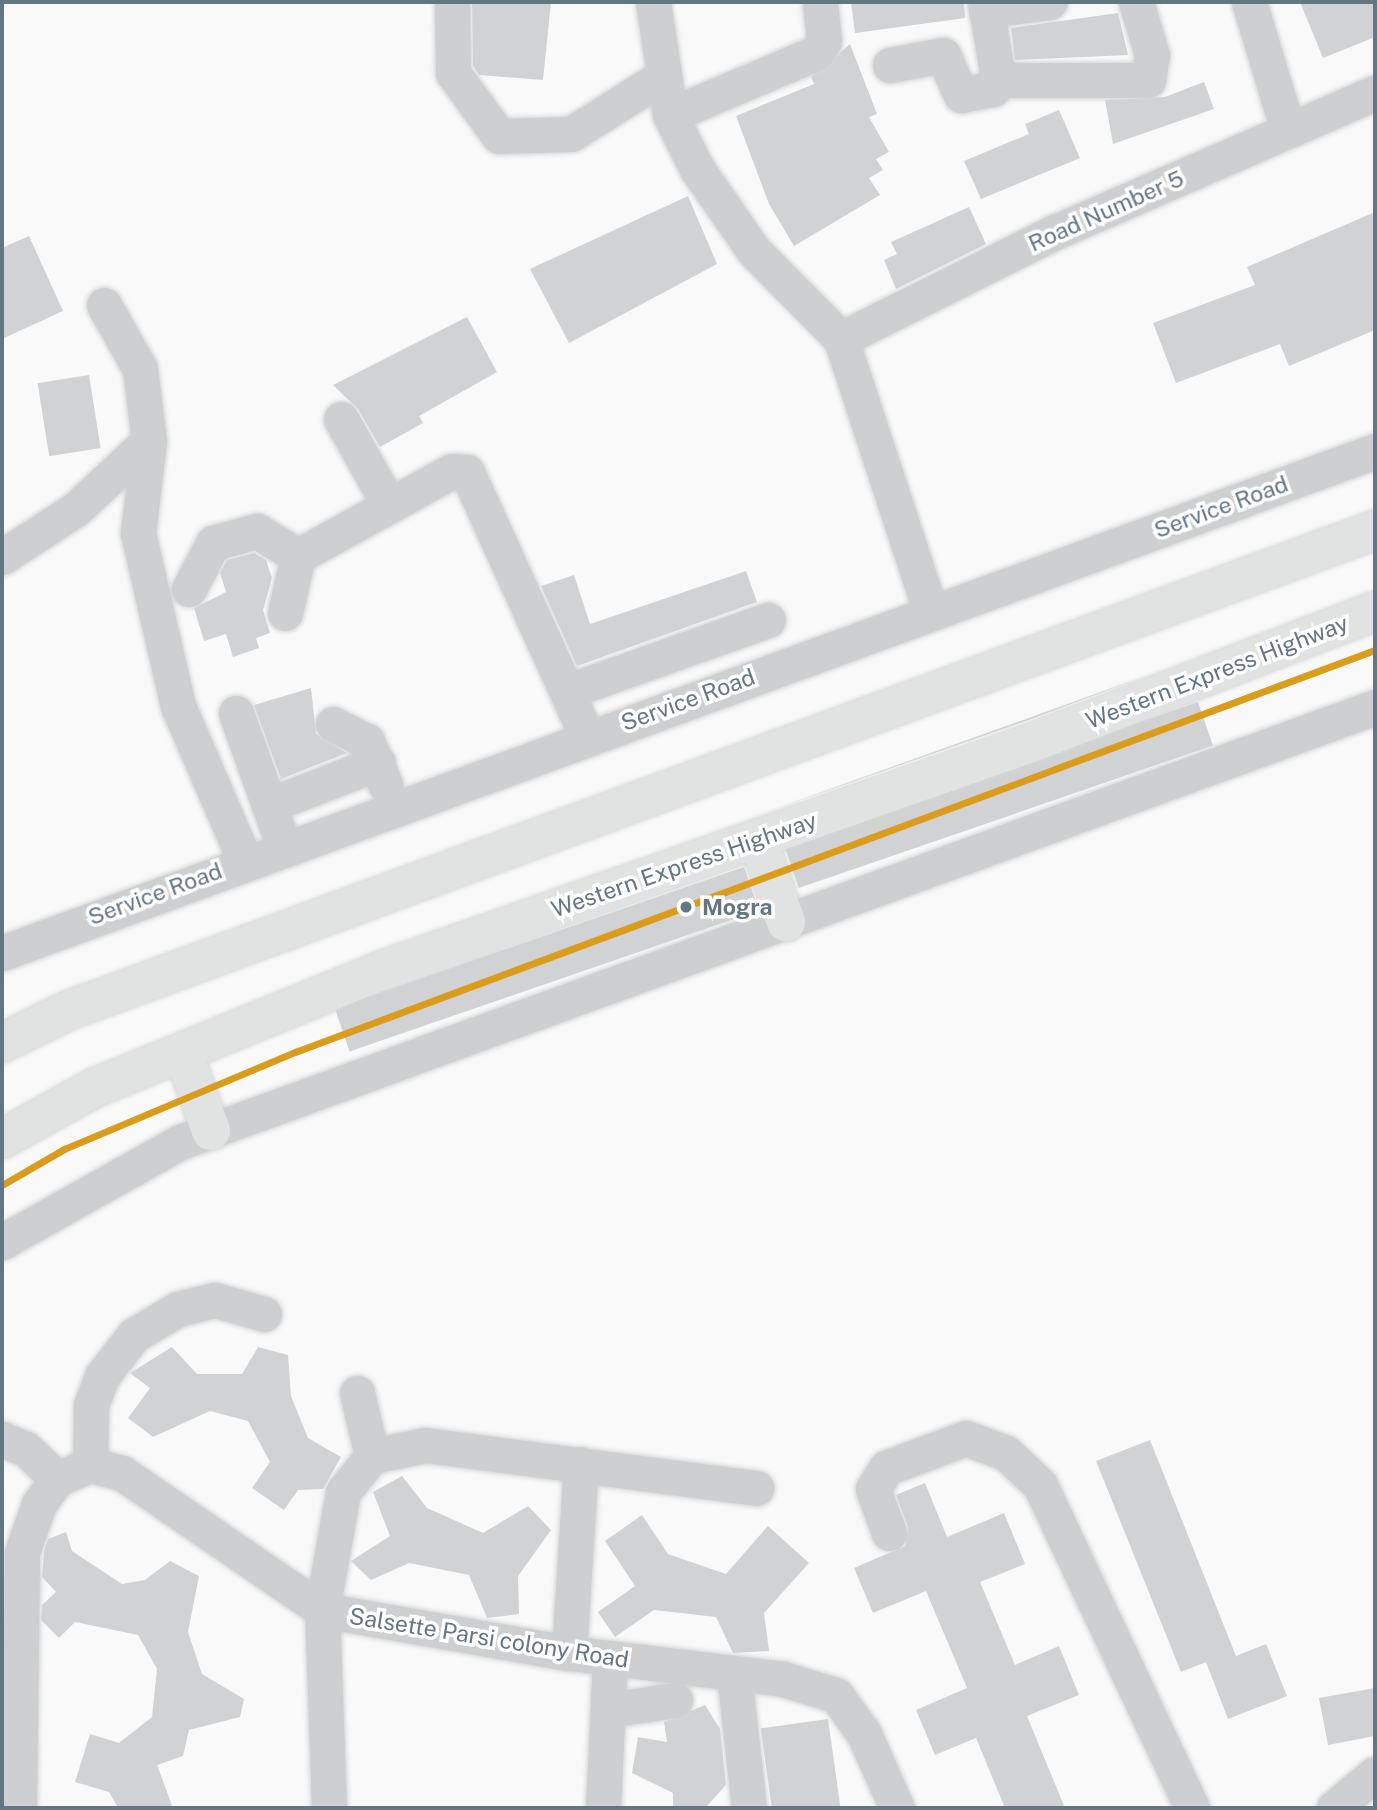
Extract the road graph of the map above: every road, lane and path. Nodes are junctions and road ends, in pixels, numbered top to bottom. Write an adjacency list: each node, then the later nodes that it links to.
1 (452, 2): 9 (street)
2 (653, 2): 9 (street)
3 (820, 2): 12 (street)
4 (1049, 2): 7 (street)
5 (1136, 2): 10 (street)
6 (1249, 2): 13 (street)
7 (986, 6): 10 (street)
8 (890, 65): 10 (street)
9 (662, 77): 12 (street)
10 (997, 80)
11 (1375, 93): 13 (street, Road Number 5)
12 (670, 115): 15 (street)
13 (1288, 131): 15 (street, Road Number 5)
14 (104, 306): 17 (street)
15 (841, 340): 26 (street)
16 (341, 419): 19 (street)
17 (149, 441): 22 (street); 38 (street)
18 (1375, 451): 26 (street, Service Road)
19 (389, 505): 21 (street); 28 (street)
20 (1375, 530): 41 (highway)
21 (298, 556): 23 (street); 25 (street)
22 (2, 557)
23 (189, 589)
24 (1375, 611): 36 (highway, Western Express Highway)
25 (285, 612)
26 (931, 612): 32 (street, Service Road)
27 (768, 620): 28 (street)
28 (571, 690): 32 (street)
29 (1375, 707): 39 (street)
30 (236, 713): 34 (street)
31 (333, 724): 33 (street)
32 (587, 736): 35 (street, Service Road)
33 (378, 763): 34 (street); 35 (street)
34 (269, 805): 37 (street)
35 (392, 808): 37 (street, Service Road)
36 (758, 839): 39 (highway); 42 (highway, Western Express Highway)
37 (284, 847): 38 (street, Service Road)
38 (245, 862): 40 (street, Service Road)
39 (786, 922): 43 (street)
40 (2, 953)
41 (2, 1043)
42 (183, 1052): 43 (highway); 44 (highway, Western Express Highway)
43 (211, 1131): 45 (street)
44 (2, 1139)
45 (2, 1242)
46 (264, 1314): 51 (street)
47 (357, 1393): 49 (street)
48 (2, 1439): 52 (street)
49 (372, 1457): 50 (street); 55 (street)
50 (580, 1464): 53 (street); 56 (street)
51 (90, 1465): 52 (street); 55 (street, Salsette Parsi colony Road)
52 (57, 1479): 62 (street)
53 (756, 1488)
54 (889, 1533): 67 (street)
55 (322, 1610): 56 (street, Salsette Parsi colony Road); 63 (street)
56 (569, 1653): 57 (street, Salsette Parsi colony Road)
57 (610, 1658): 58 (street, Salsette Parsi colony Road); 60 (street)
58 (734, 1674): 65 (street); 66 (street, Salsette Parsi colony Road)
59 (675, 1700): 60 (street)
60 (608, 1710): 64 (street)
61 (1375, 1774): 68 (street)
62 (19, 1808)
63 (328, 1808)
64 (603, 1808)
65 (749, 1808)
66 (897, 1808)
67 (1192, 1808)
68 (1334, 1808)

